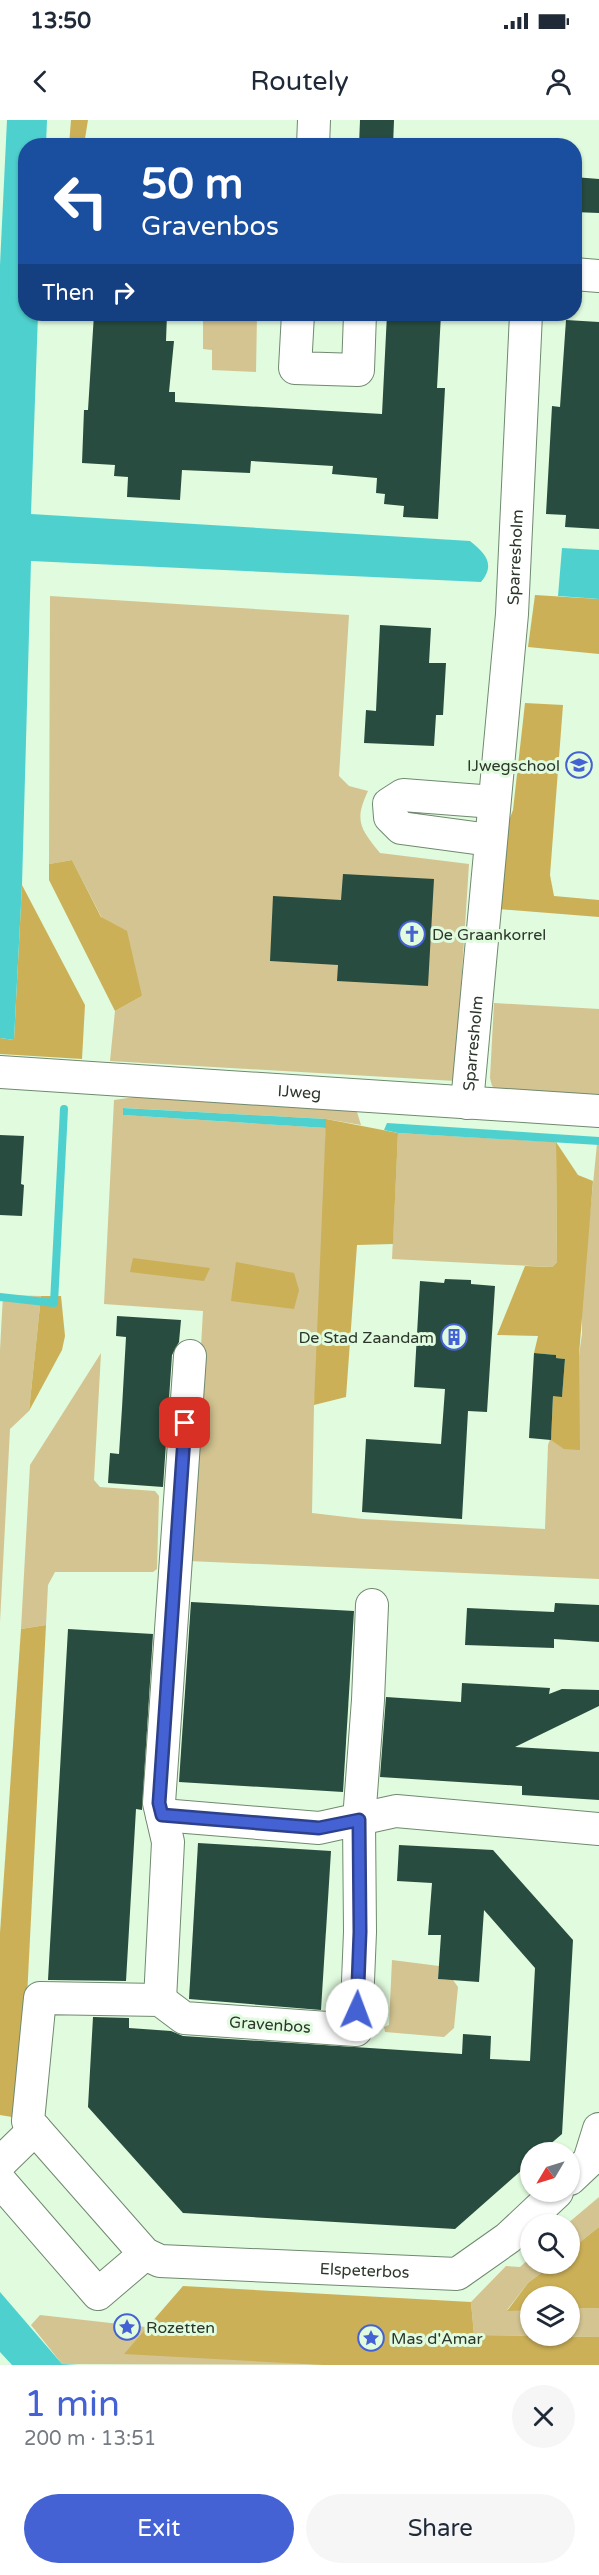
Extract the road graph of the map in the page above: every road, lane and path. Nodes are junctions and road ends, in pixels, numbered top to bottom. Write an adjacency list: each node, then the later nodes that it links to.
1 (314, 120): 2 (street)
2 (313, 138)
3 (582, 275): 4 (street)
4 (599, 276)
5 (298, 321): 6 (street)
6 (360, 321)
7 (526, 321): 8 (street, Sparresholm)
8 (494, 802): 9 (street, Sparresholm); 9 (street)
9 (490, 840): 11 (street, Sparresholm)
10 (0, 1072): 11 (street, IJweg)
11 (467, 1103): 12 (street, IJweg)
12 (599, 1112)
13 (190, 1356): 15 (street)
14 (372, 1605): 16 (street, Gravenbos)
15 (162, 1815): 16 (street); 18 (street)
16 (359, 1820): 17 (street); 18 (street, Gravenbos)
17 (599, 1828)
18 (160, 2000): 19 (street)
19 (32, 2125): 21 (street); 25 (street)
20 (599, 2129): 22 (street)
21 (0, 2163)
22 (580, 2170)
23 (0, 2181): 25 (street)
24 (546, 2202): 25 (street, Elspeterbos)
25 (145, 2254)

